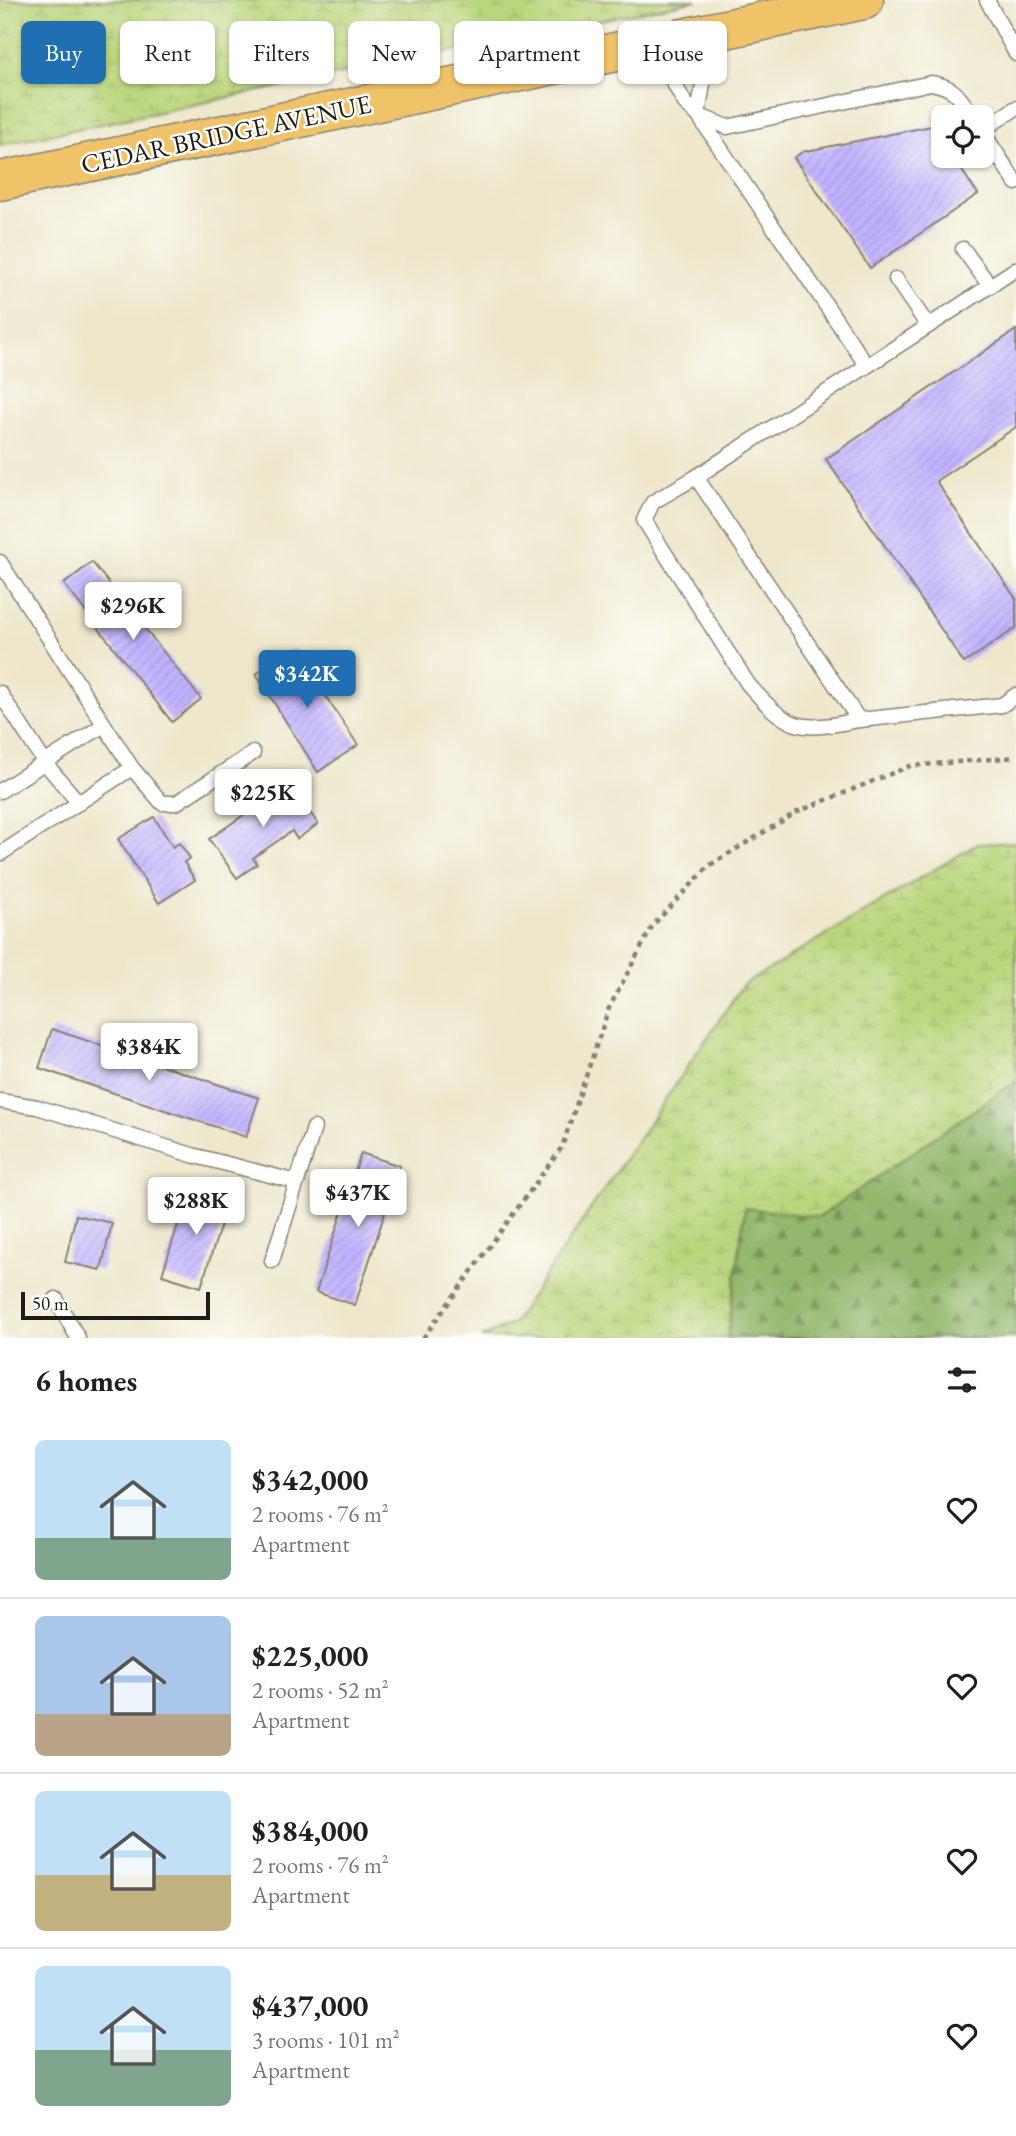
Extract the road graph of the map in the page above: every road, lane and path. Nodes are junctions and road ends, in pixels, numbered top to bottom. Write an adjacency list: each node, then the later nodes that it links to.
1 (864, 0): 3 (main road, CEDAR BRIDGE AVENUE)
2 (987, 0): 5 (lane)
3 (727, 29)
4 (618, 52): 13 (main road, CEDAR BRIDGE AVENUE)
5 (1016, 54)
6 (674, 84): 10 (lane)
7 (703, 84): 10 (lane)
8 (963, 105): 10 (lane)
9 (1016, 108): 11 (lane)
10 (698, 115): 20 (lane)
11 (994, 123)
12 (994, 149): 14 (lane)
13 (0, 181)
14 (1016, 183)
15 (963, 249): 18 (lane)
16 (1016, 269): 18 (lane)
17 (896, 279): 19 (lane)
18 (990, 286): 19 (lane)
19 (928, 326): 20 (lane)
20 (867, 366): 21 (lane)
21 (696, 477): 25 (lane); 25 (lane)
22 (0, 562): 26 (lane)
23 (0, 693): 29 (lane)
24 (1016, 695): 25 (lane)
25 (859, 720)
26 (104, 725): 29 (lane); 30 (lane)
27 (253, 753): 30 (lane)
28 (1016, 757): 40 (path)
29 (45, 763): 31 (lane); 32 (lane)
30 (132, 768): 32 (lane)
31 (0, 792)
32 (79, 803): 33 (lane)
33 (0, 854)
34 (0, 1101): 36 (lane)
35 (314, 1128): 36 (lane)
36 (297, 1182): 37 (lane)
37 (272, 1261)
38 (56, 1299): 39 (lane)
39 (78, 1338)
40 (424, 1338)

